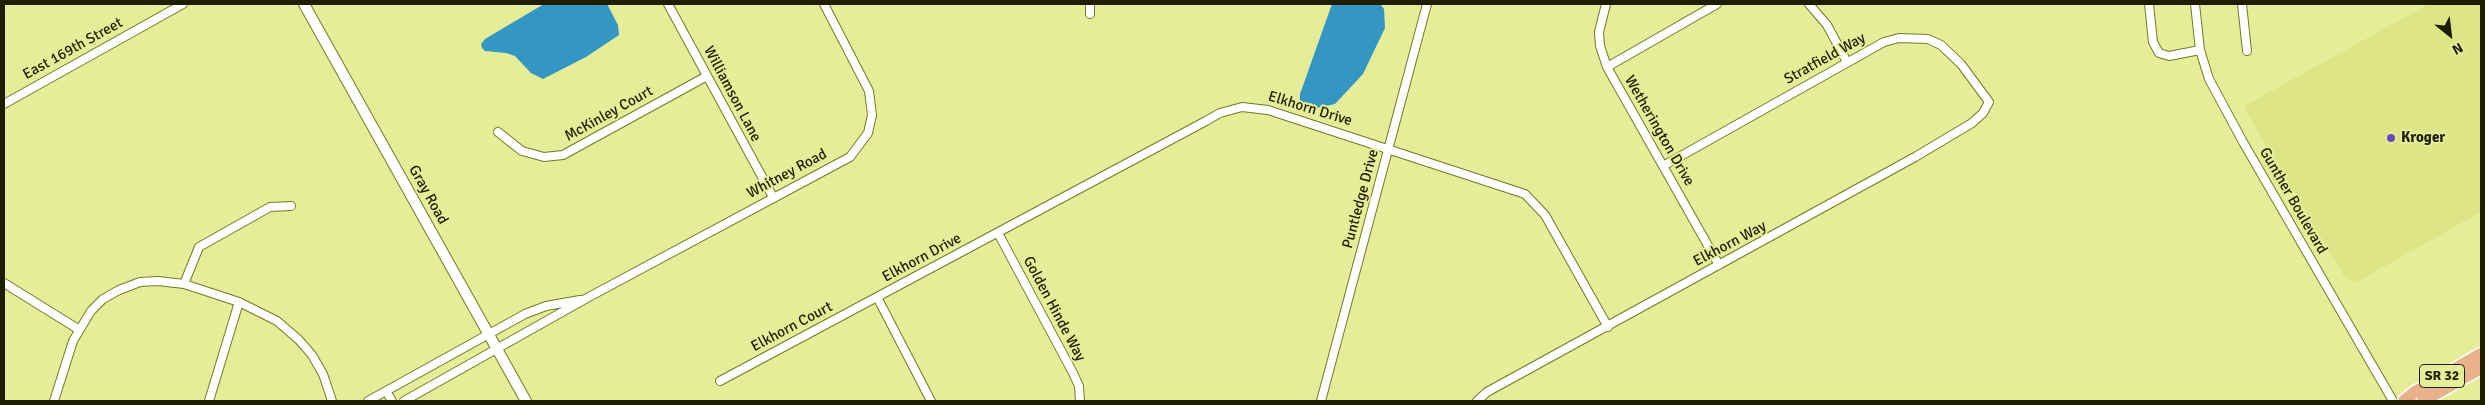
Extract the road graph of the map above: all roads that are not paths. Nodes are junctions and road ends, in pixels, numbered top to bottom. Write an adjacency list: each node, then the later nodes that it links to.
1 (183, 4): 20 (street, East 169th Street)
2 (304, 4): 35 (street, Gray Road)
3 (668, 4): 18 (street, Williamson Lane)
4 (824, 4): 24 (street, Whitney Road)
5 (1090, 4): 13 (street)
6 (1427, 4): 22 (street, Puntledge Drive)
7 (1606, 4): 17 (street, Wetherington Drive)
8 (1717, 4): 17 (street)
9 (1809, 4): 16 (street)
10 (2149, 4): 14 (street)
11 (2195, 4): 14 (street, Gunther Boulevard)
12 (2242, 4): 15 (street)
13 (1090, 14)
14 (2200, 50): 52 (street, Gunther Boulevard)
15 (2247, 51)
16 (1847, 62): 19 (street, Stratfield Way); 23 (street, Stratfield Way)
17 (1607, 67): 23 (street, Wetherington Drive)
18 (707, 76): 21 (street, McKinley Court); 24 (street, Williamson Lane)
19 (1989, 102): 27 (street, Elkhorn Way)
20 (4, 104)
21 (498, 132)
22 (1389, 148): 26 (street, Elkhorn Drive); 33 (street, Elkhorn Drive); 50 (street, Puntledge Drive)
23 (1663, 166): 27 (street, Wetherington Drive)
24 (772, 197): 30 (street, Whitney Road)
25 (291, 206): 29 (street)
26 (998, 233): 31 (street, Elkhorn Drive); 49 (street, Golden Hinde Way)
27 (1719, 265): 33 (street, Elkhorn Way)
28 (4, 283): 34 (street)
29 (184, 284): 32 (street); 34 (street)
30 (587, 298): 35 (street, Whitney Road); 36 (street, Whitney Road)
31 (877, 298): 39 (street, Elkhorn Court); 48 (street)
32 (239, 302): 42 (street); 43 (street)
33 (1608, 326): 51 (street, Elkhorn Way)
34 (78, 329): 41 (street)
35 (489, 334): 36 (street, Gray Road); 40 (street, Whitney Road)
36 (496, 348): 46 (street, Whitney Road); 47 (street, Gray Road)
37 (2481, 354): 53 (main road, SR 32)
38 (2481, 368): 54 (main road, SR 32)
39 (720, 382)
40 (386, 391): 44 (street, Whitney Road); 45 (street)
41 (54, 401)
42 (209, 401)
43 (332, 401)
44 (368, 401)
45 (392, 401)
46 (404, 401)
47 (526, 401)
48 (931, 401)
49 (1080, 401)
50 (1322, 401)
51 (1477, 401)
52 (2393, 401)
53 (2404, 401)
54 (2423, 401)

